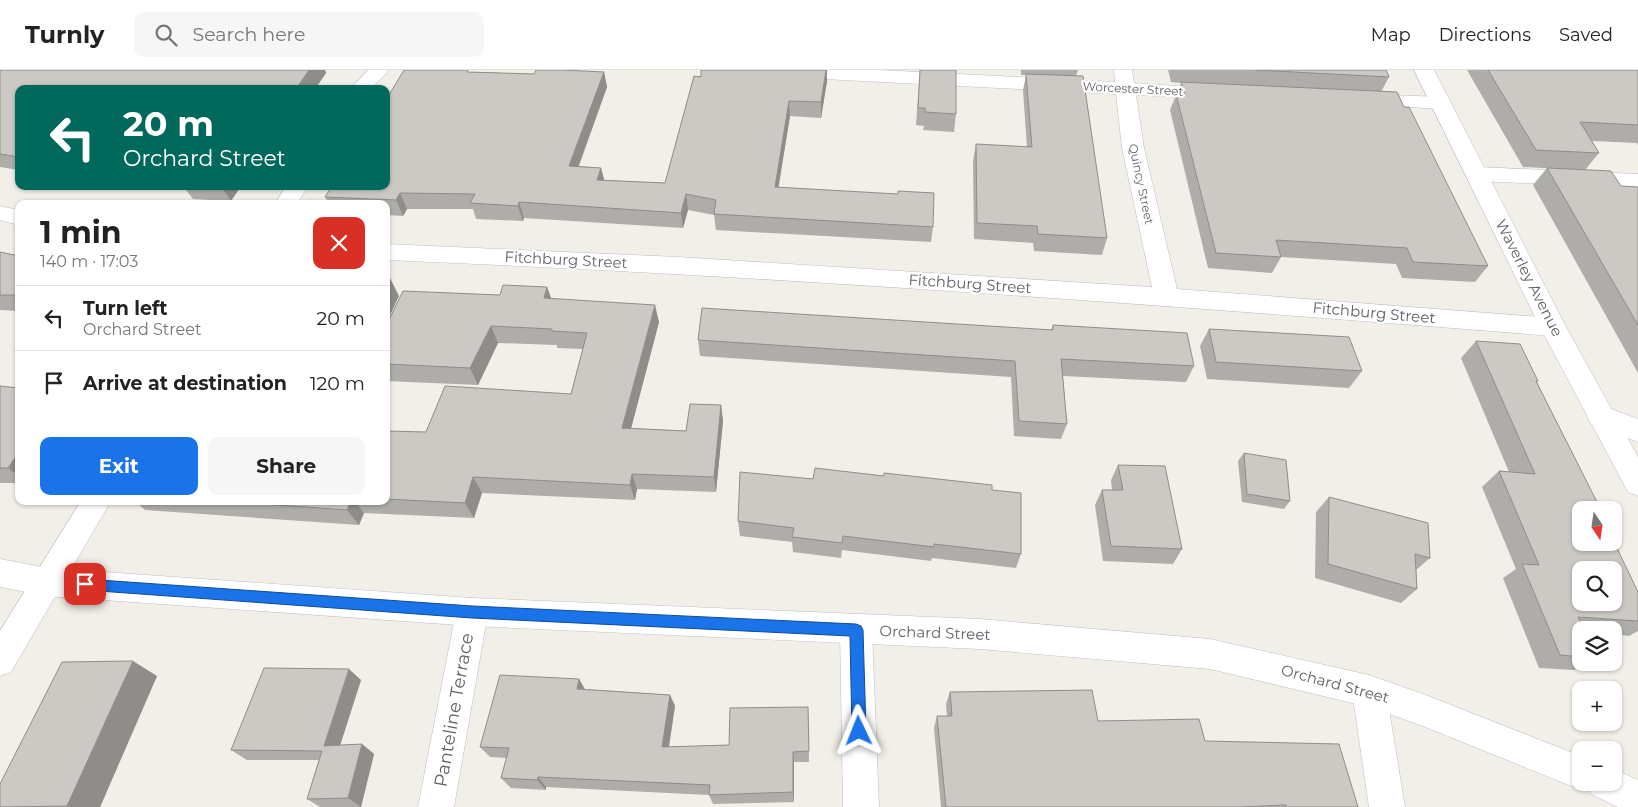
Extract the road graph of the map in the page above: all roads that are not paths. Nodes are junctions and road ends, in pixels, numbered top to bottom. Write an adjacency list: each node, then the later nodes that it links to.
1 (379, 70): 5 (street)
2 (765, 70): 4 (street, Worcester Street)
3 (1424, 70): 8 (street, Waverley Avenue)
4 (1124, 79): 6 (street, Worcester Street); 14 (street, Quincy Street)
5 (364, 85)
6 (1235, 94)
7 (1344, 99): 8 (street)
8 (1441, 103): 9 (street, Waverley Avenue)
9 (1477, 174): 10 (street); 15 (street, Waverley Avenue)
10 (1638, 181)
11 (0, 213): 12 (street)
12 (15, 217)
13 (390, 252): 14 (street, Fitchburg Street)
14 (1166, 296): 15 (street, Fitchburg Street)
15 (1553, 327): 16 (street, Waverley Avenue)
16 (1601, 416): 17 (street); 18 (street, Waverley Avenue)
17 (1638, 431)
18 (1638, 484)
19 (95, 505): 21 (street)
20 (0, 573): 21 (street, Orchard Street)
21 (47, 582): 22 (street, Orchard Street); 24 (street)
22 (472, 612): 23 (street, Orchard Street); 29 (street, Panteline Terrace)
23 (856, 630): 25 (street, Orchard Street); 30 (street)
24 (0, 661)
25 (1369, 692): 26 (street, Orchard Street); 31 (street)
26 (1572, 769)
27 (1622, 791): 28 (street)
28 (1638, 798)
29 (436, 807)
30 (861, 807)
31 (1387, 807)

